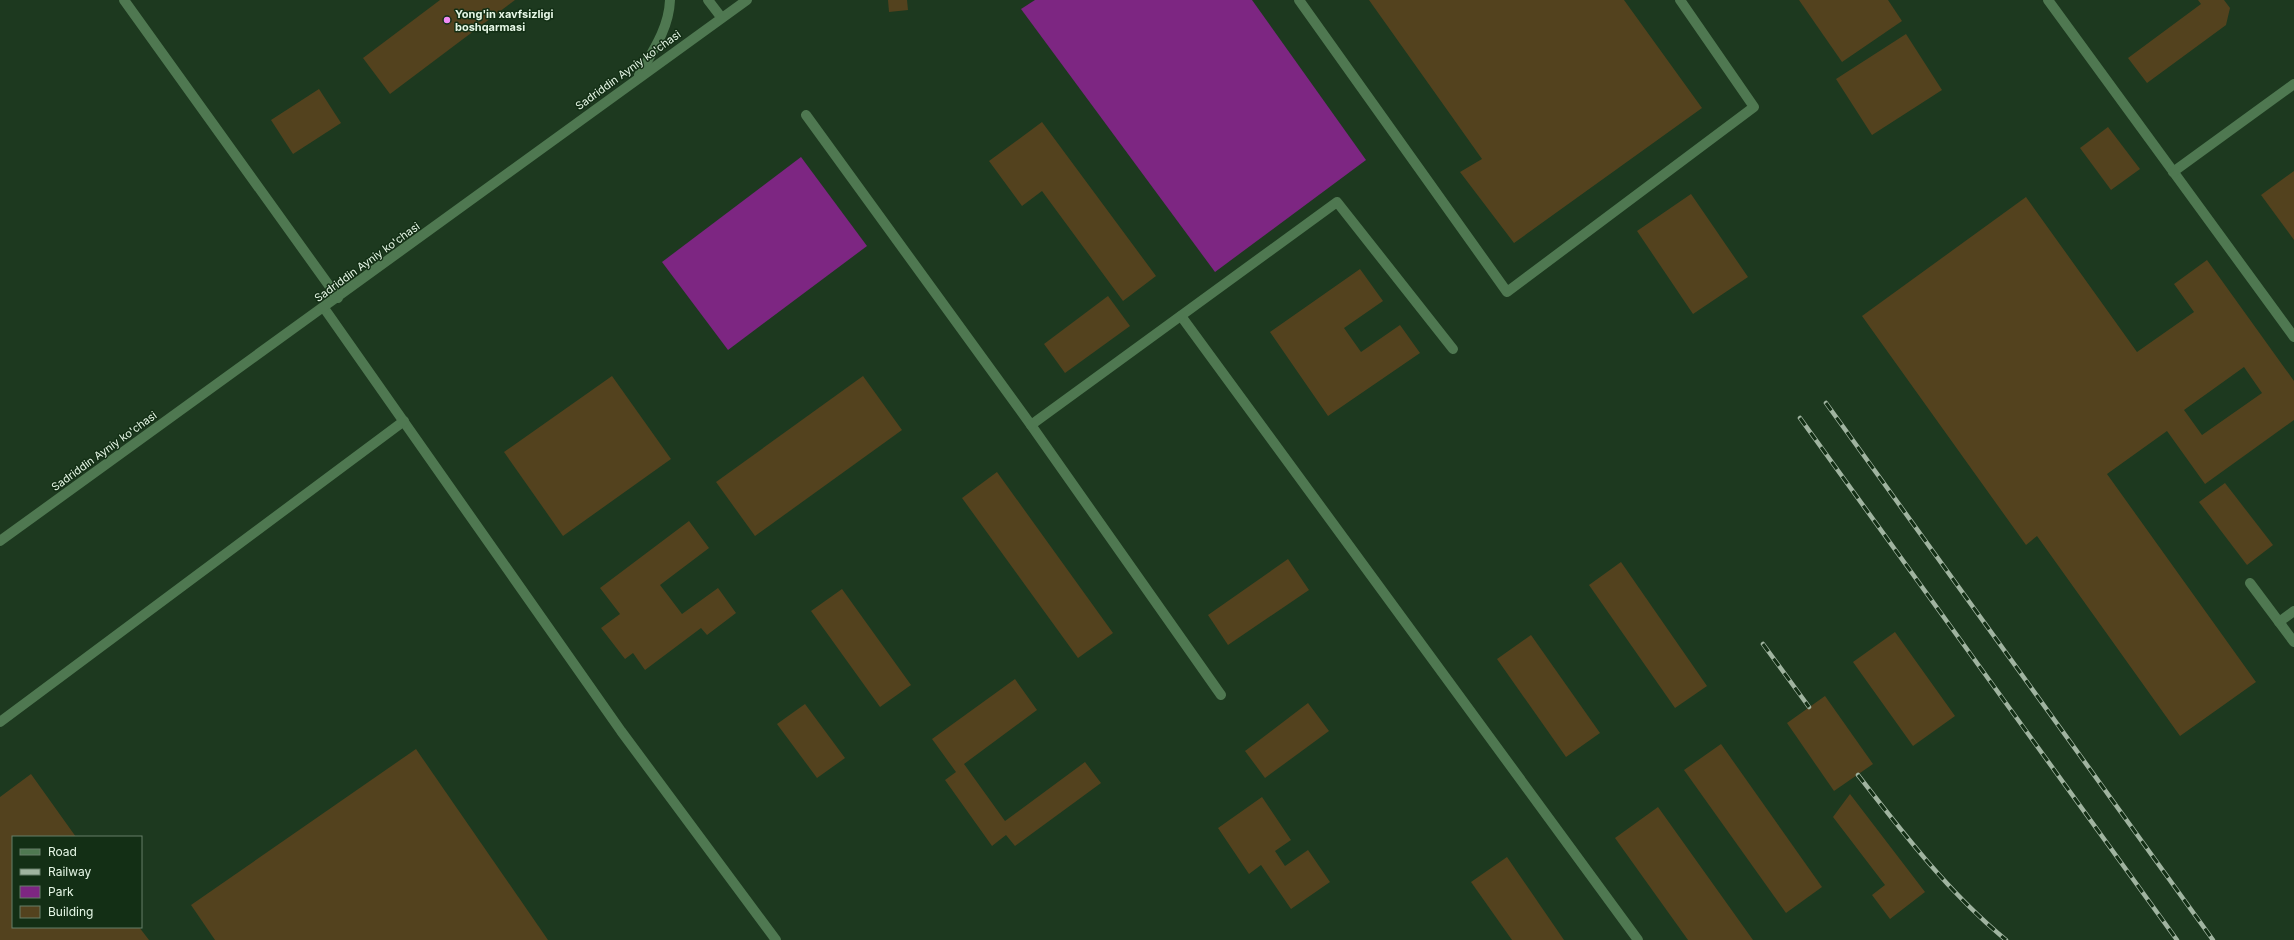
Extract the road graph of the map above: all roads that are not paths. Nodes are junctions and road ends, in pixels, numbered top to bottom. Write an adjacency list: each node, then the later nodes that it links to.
1 (124, 0): 14 (street)
2 (670, 0): 10 (street)
3 (708, 0): 9 (street)
4 (747, 0): 8 (street, Sadriddin Ayniy ko'chasi)
5 (1298, 0): 6 (street)
6 (1680, 0)
7 (2048, 0): 13 (street)
8 (733, 4): 9 (street, Sadriddin Ayniy ko'chasi)
9 (721, 17): 10 (street, Sadriddin Ayniy ko'chasi)
10 (637, 78): 14 (street, Sadriddin Ayniy ko'chasi)
11 (2294, 84): 13 (street)
12 (806, 116): 20 (street)
13 (2173, 172): 17 (street)
14 (338, 298): 15 (street, Sadriddin Ayniy ko'chasi)
15 (324, 308): 19 (street); 21 (street, Sadriddin Ayniy ko'chasi)
16 (1181, 316): 18 (street); 20 (street); 29 (street)
17 (2294, 337)
18 (1453, 348)
19 (404, 421): 27 (street); 28 (street)
20 (1031, 425): 26 (street)
21 (0, 541)
22 (2250, 583): 24 (street)
23 (2294, 611): 24 (street)
24 (2279, 622): 25 (street)
25 (2294, 642)
26 (1221, 695)
27 (0, 722)
28 (776, 940)
29 (1638, 940)

